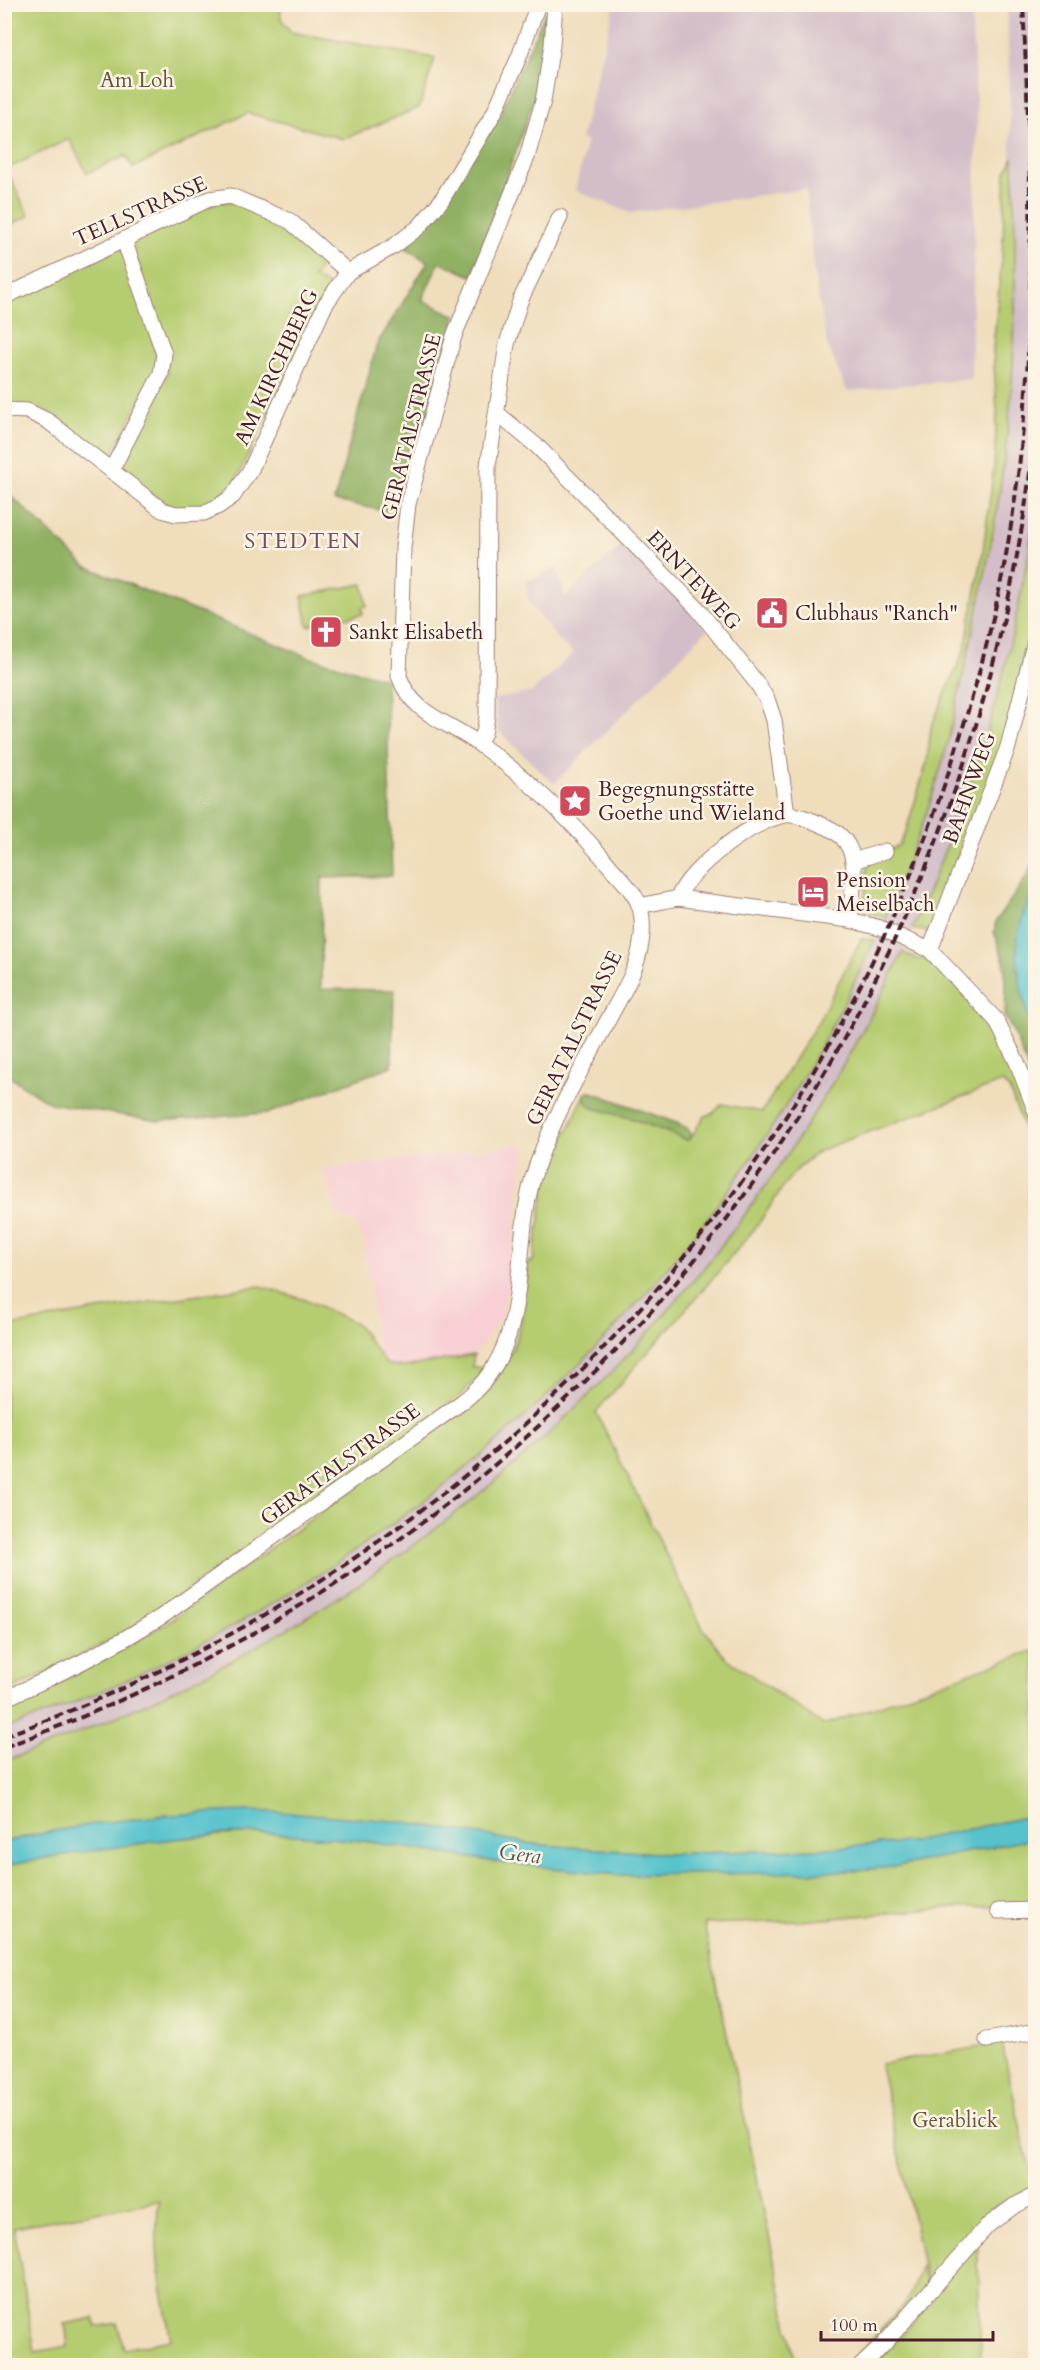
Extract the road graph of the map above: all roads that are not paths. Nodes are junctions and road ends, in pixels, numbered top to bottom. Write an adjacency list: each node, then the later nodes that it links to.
1 (538, 4): 5 (street, AM KIRCHBERG)
2 (555, 4): 11 (street, GERATALSTRASSE)
3 (560, 217): 8 (street)
4 (124, 240): 5 (street, TELLSTRASSE); 6 (street, TELLSTRASSE); 9 (street)
5 (348, 272): 9 (street, AM KIRCHBERG)
6 (4, 297)
7 (4, 410): 9 (street, AM KIRCHBERG)
8 (498, 414): 11 (street); 12 (street, ERNTEWEG)
9 (111, 471)
10 (1035, 637): 18 (street, BAHNWEG)
11 (478, 743): 16 (street, GERATALSTRASSE)
12 (787, 814): 14 (street); 15 (street)
13 (885, 851): 14 (street)
14 (854, 861): 17 (street)
15 (678, 898): 16 (street); 17 (street)
16 (639, 906): 20 (street, GERATALSTRASSE)
17 (850, 920): 18 (street)
18 (930, 950): 19 (street)
19 (1035, 1112)
20 (4, 1699)
21 (1035, 1910): 22 (street)
22 (998, 1911)
23 (1035, 2031): 24 (street)
24 (987, 2040)
25 (1035, 2195): 26 (street)
26 (861, 2366)

